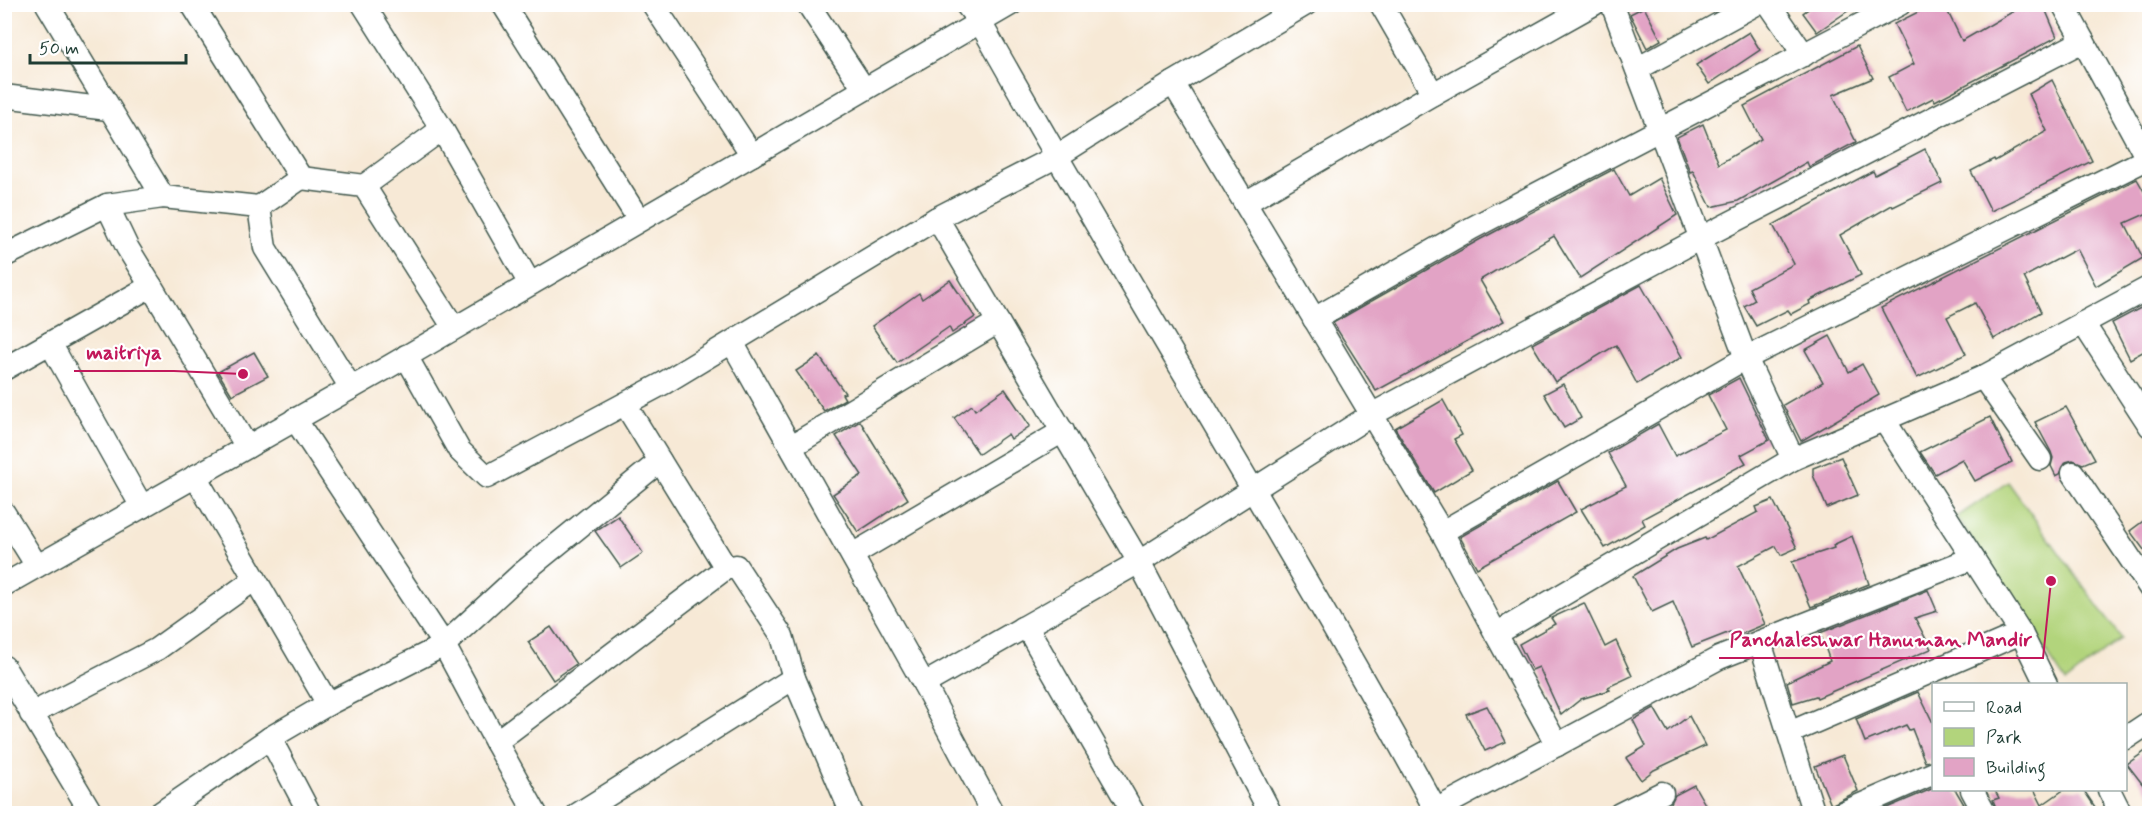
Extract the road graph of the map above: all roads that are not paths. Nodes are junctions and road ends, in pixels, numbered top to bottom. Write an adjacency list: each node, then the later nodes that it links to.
1 (47, 4): 25 (street)
2 (192, 4): 31 (street)
3 (363, 4): 26 (street)
4 (503, 4): 38 (street)
5 (653, 4): 28 (street)
6 (808, 4): 22 (street)
7 (966, 4): 17 (street)
8 (1011, 4): 17 (street)
9 (1306, 4): 21 (street)
10 (1381, 4): 23 (street)
11 (1594, 4): 23 (street)
12 (1612, 4): 20 (street)
13 (1756, 4): 20 (street)
14 (1769, 4): 19 (street)
15 (1899, 4): 19 (street)
16 (2063, 4): 18 (street)
17 (980, 22): 22 (street); 29 (street)
18 (2083, 41): 30 (street); 39 (street)
19 (1804, 55): 27 (street)
20 (1637, 69): 27 (street)
21 (1173, 83): 29 (street); 34 (street)
22 (864, 89): 28 (street)
23 (1433, 94): 34 (street)
24 (4, 96): 25 (street)
25 (108, 109): 33 (street)
26 (442, 129): 32 (street); 41 (street)
27 (1661, 130): 39 (street); 44 (street)
28 (752, 154): 38 (street)
29 (1056, 157): 37 (street); 68 (street)
30 (2148, 162): 51 (street)
31 (302, 178): 32 (street); 36 (street)
32 (364, 186): 47 (street)
33 (163, 197): 35 (street); 36 (street)
34 (1245, 203): 44 (street)
35 (107, 205): 40 (street); 42 (street)
36 (259, 207): 54 (street)
37 (937, 218): 45 (street); 49 (street)
38 (639, 220): 41 (street)
39 (1699, 239): 51 (street); 56 (street)
40 (4, 256)
41 (530, 284): 47 (street)
42 (151, 286): 48 (street); 62 (street)
43 (2150, 287): 46 (street)
44 (1314, 319): 56 (street)
45 (998, 322): 60 (street); 61 (street)
46 (2083, 323): 53 (street); 59 (street)
47 (454, 328): 50 (street)
48 (50, 343): 52 (street); 69 (street)
49 (733, 344): 55 (street); 61 (street)
50 (406, 356): 54 (street); 55 (street)
51 (1746, 358): 63 (street); 71 (street)
52 (4, 369)
53 (1983, 377): 58 (street); 64 (street)
54 (351, 388): 57 (street)
55 (625, 404): 65 (street)
56 (1371, 415): 68 (street); 71 (street)
57 (295, 419): 62 (street); 84 (street)
58 (1884, 420): 63 (street); 73 (street)
59 (2150, 426)
60 (1063, 431): 72 (street); 74 (street)
61 (792, 446): 72 (street)
62 (247, 447): 67 (street)
63 (1793, 459): 82 (street)
64 (2040, 459)
65 (660, 461): 84 (street); 95 (street)
66 (2073, 473): 79 (street)
67 (195, 476): 69 (street); 77 (street)
68 (1253, 490): 74 (street); 101 (street)
69 (142, 507): 76 (street)
70 (4, 513): 76 (street)
71 (1442, 532): 82 (street)
72 (852, 555): 88 (street)
73 (1973, 558): 81 (street); 83 (street)
74 (1139, 562): 80 (street); 110 (street)
75 (736, 566): 86 (street)
76 (37, 567): 78 (street)
77 (255, 579): 89 (street); 90 (street)
78 (4, 585)
79 (2150, 588)
80 (1022, 628): 88 (street); 109 (street)
81 (2021, 633): 87 (street); 92 (street)
82 (1496, 634): 96 (street)
83 (1760, 642): 92 (street); 96 (street)
84 (444, 645): 89 (street); 95 (street)
85 (4, 667): 90 (street)
86 (794, 678): 106 (street); 107 (street)
87 (2046, 683)
88 (924, 684): 108 (street)
89 (328, 704): 94 (street)
90 (31, 714): 102 (street)
91 (2150, 722): 93 (street)
92 (1789, 733): 112 (street)
93 (2127, 737)
94 (270, 738): 103 (street); 104 (street)
95 (496, 742): 105 (street)
96 (1557, 745): 101 (street)
97 (1932, 774): 113 (street)
98 (1973, 791): 114 (street)
99 (2110, 791): 115 (street)
100 (1662, 794): 111 (street)
101 (1434, 812)
102 (92, 813)
103 (159, 813)
104 (310, 813)
105 (536, 813)
106 (578, 813)
107 (852, 813)
108 (993, 813)
109 (1134, 813)
110 (1271, 813)
111 (1620, 813)
112 (1814, 813)
113 (1840, 813)
114 (1985, 813)
115 (2121, 813)

